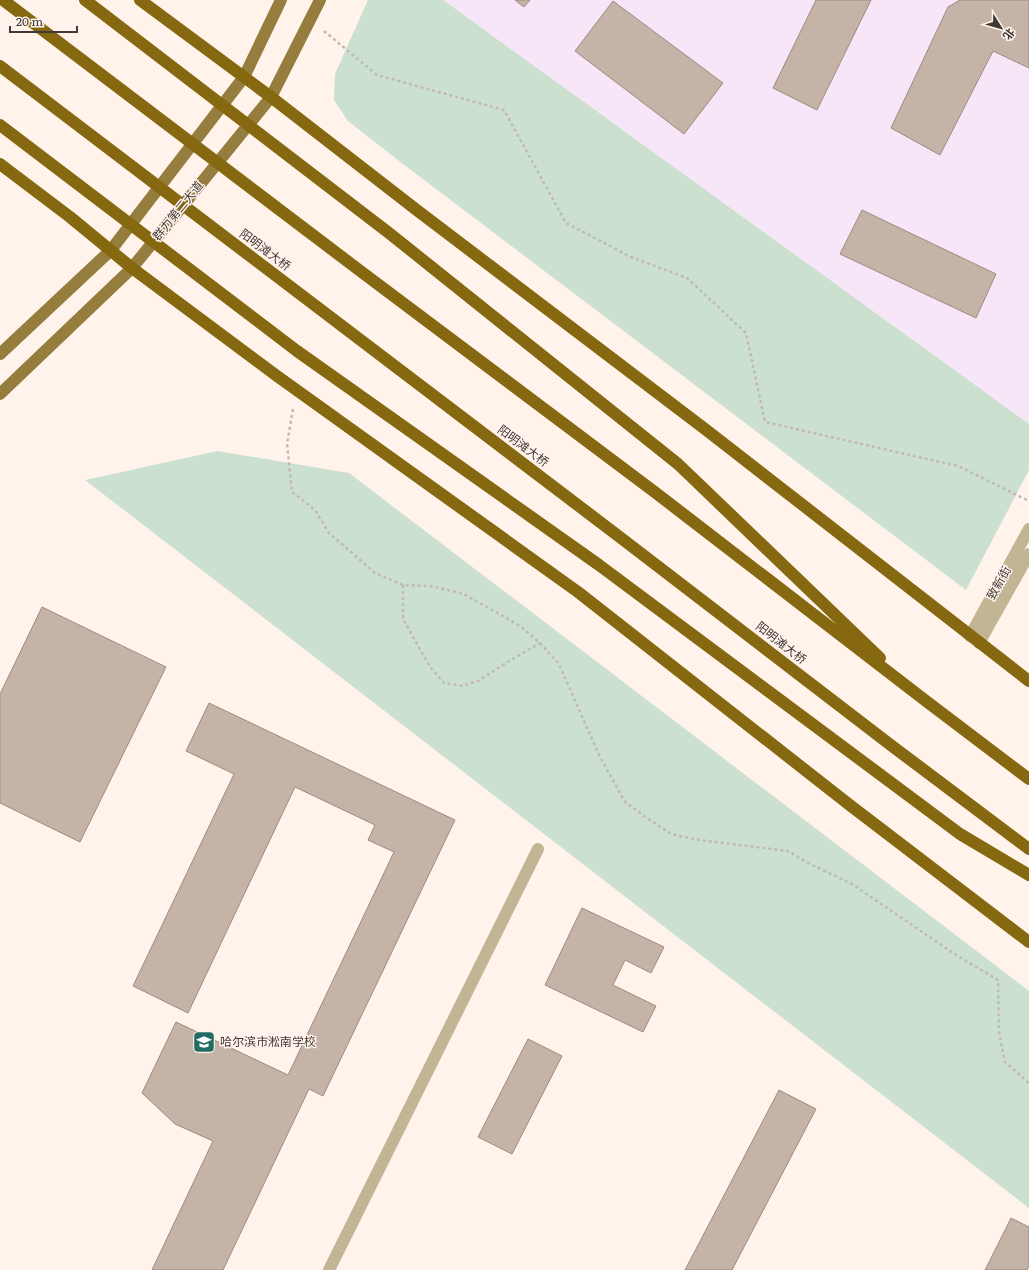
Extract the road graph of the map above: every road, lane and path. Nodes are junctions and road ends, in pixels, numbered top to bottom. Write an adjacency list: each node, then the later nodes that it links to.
1 (3, 0): 24 (highway, bridge)
2 (86, 0): 24 (highway, bridge)
3 (140, 0): 8 (highway)
4 (281, 0): 8 (main road)
5 (320, 0): 6 (main road, 群力第二大道)
6 (310, 20): 9 (main road, 群力第二大道); 17 (path)
7 (0, 66): 27 (highway, 阳明滩大桥, bridge)
8 (244, 77): 9 (highway); 12 (main road)
9 (271, 97): 13 (main road, 群力第二大道); 21 (highway)
10 (0, 125): 28 (highway, bridge)
11 (0, 164): 12 (highway)
12 (111, 250): 13 (highway); 14 (main road)
13 (132, 268): 15 (highway); 16 (main road, 群力第二大道)
14 (0, 354)
15 (297, 391): 20 (path); 29 (highway)
16 (0, 394)
17 (1029, 501)
18 (1029, 530): 21 (street, 致新街)
19 (1029, 554): 21 (street, 致新街)
20 (403, 585): 22 (path); 22 (path)
21 (975, 639): 23 (highway)
22 (540, 643): 30 (path)
23 (1029, 681)
24 (926, 702): 25 (highway, bridge)
25 (1029, 778)
26 (538, 849): 31 (street)
27 (1029, 849)
28 (1029, 875)
29 (1029, 942)
30 (1029, 1083)
31 (329, 1270)

